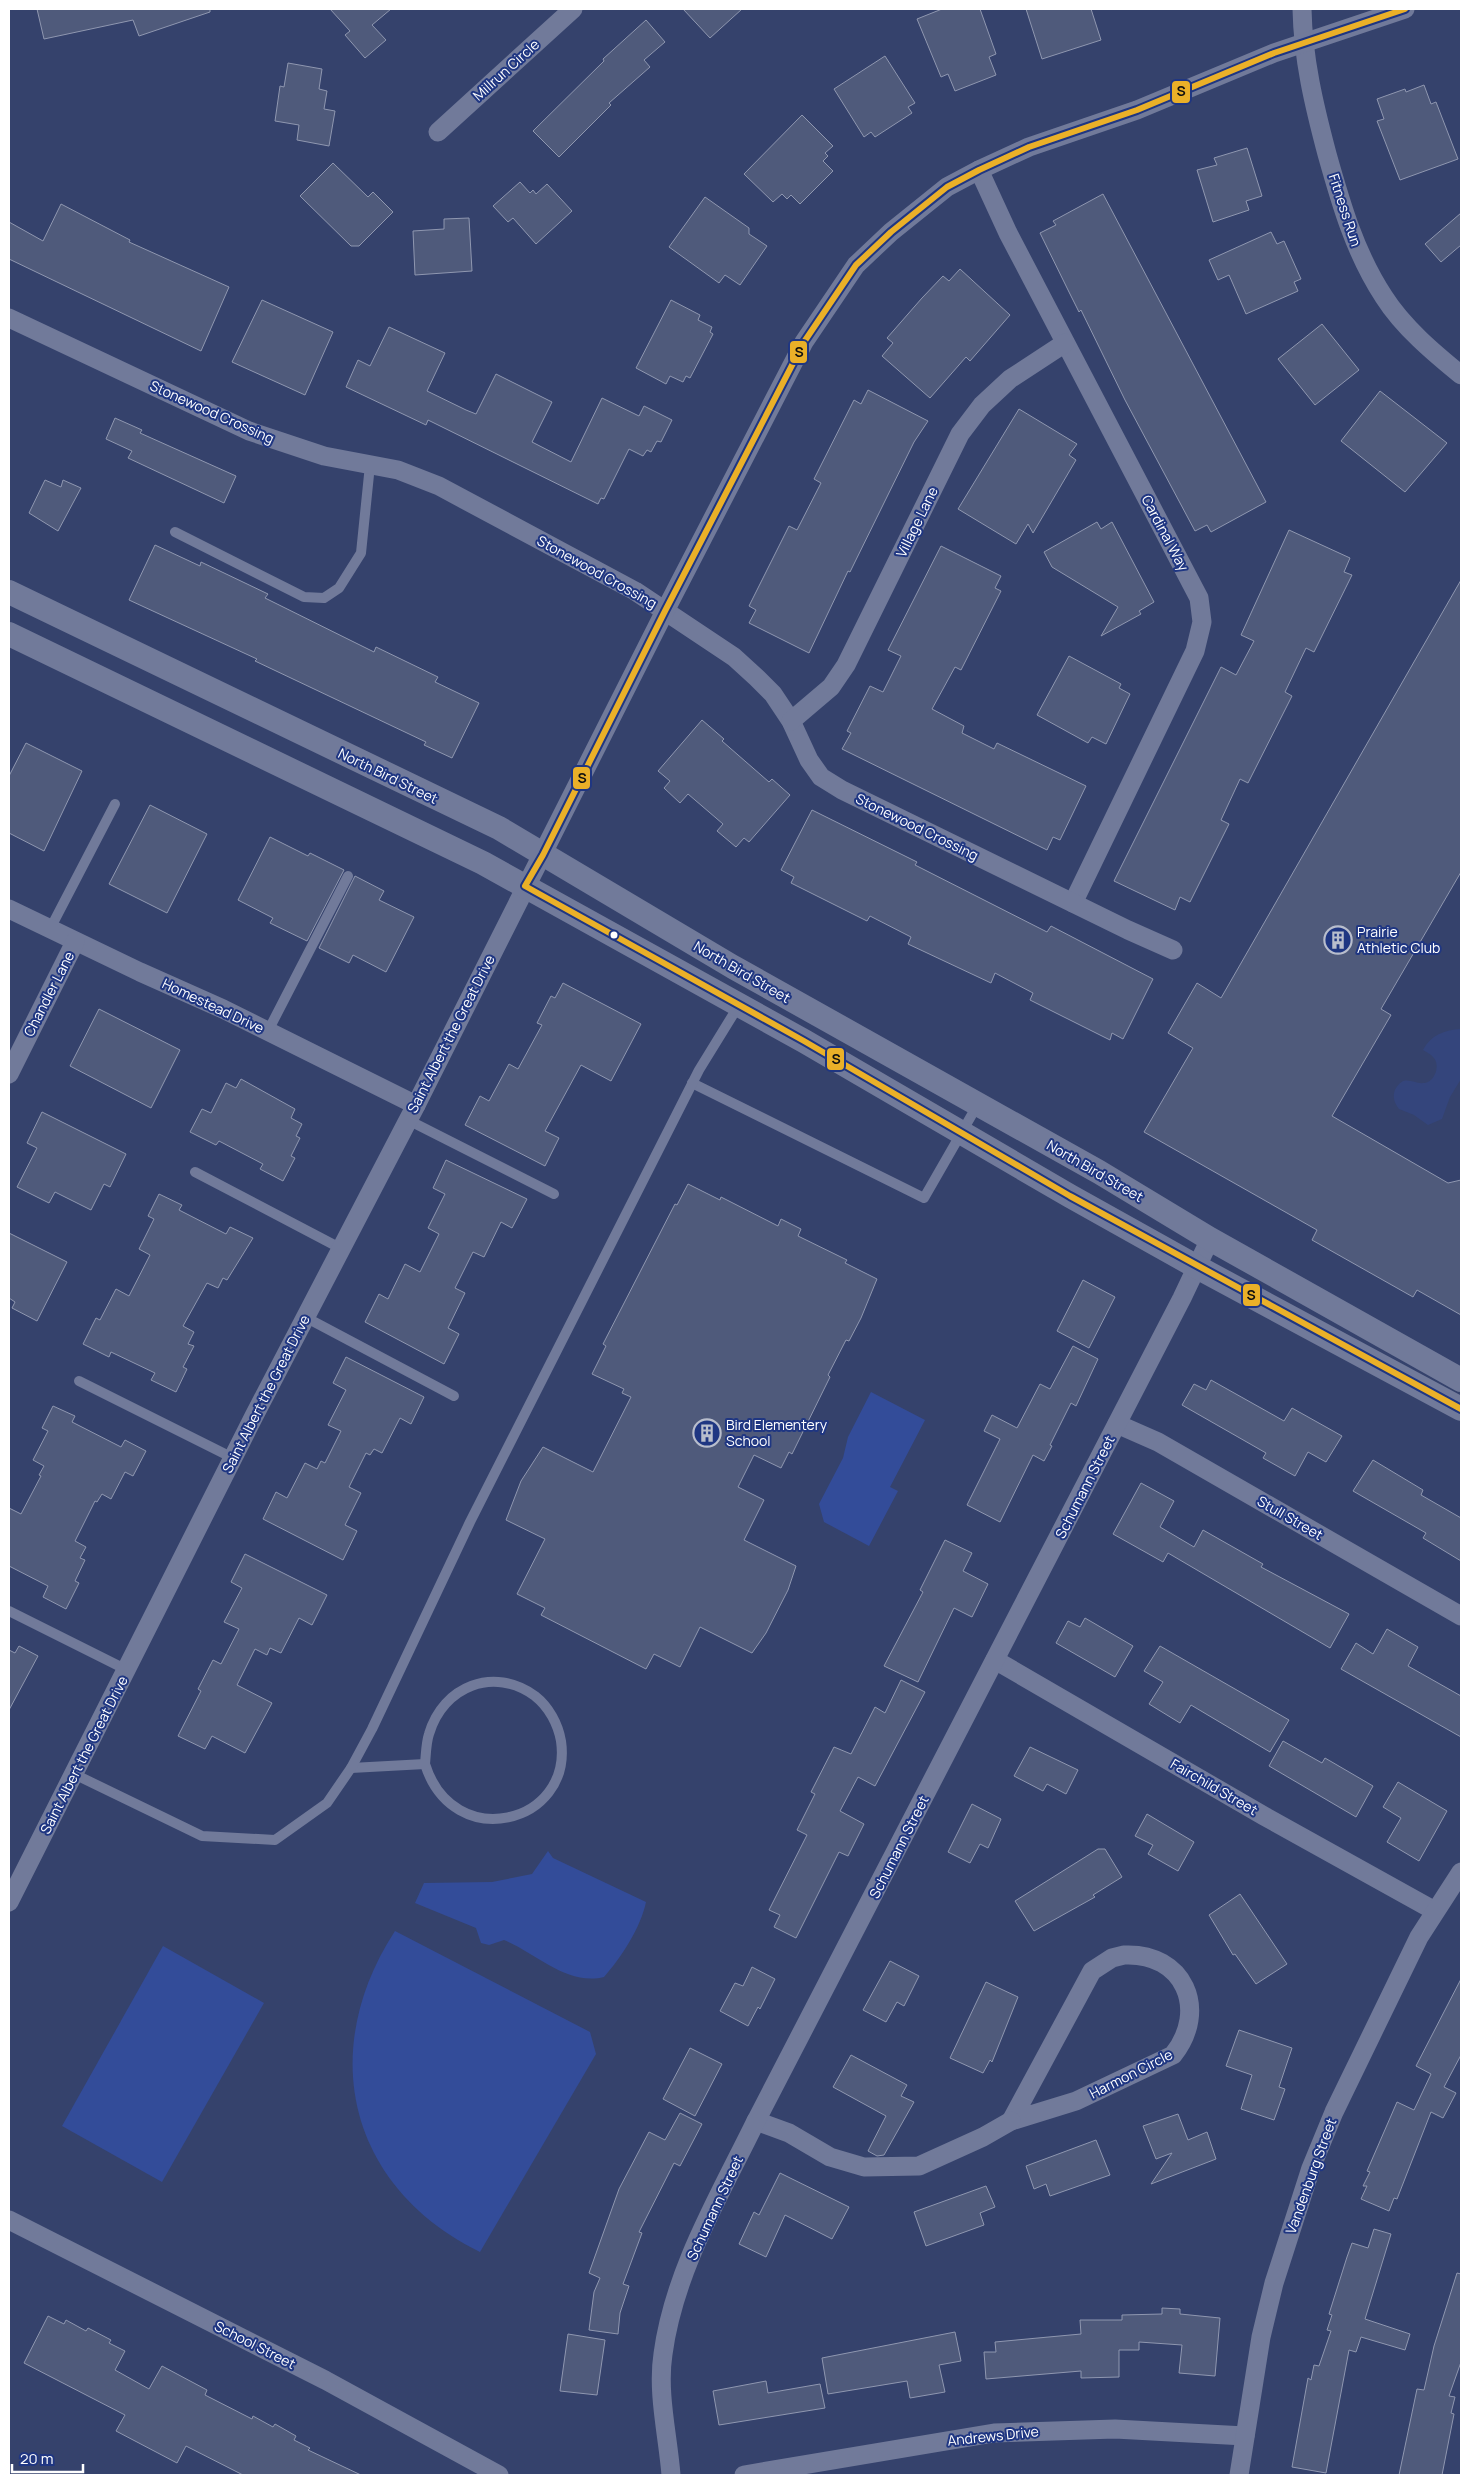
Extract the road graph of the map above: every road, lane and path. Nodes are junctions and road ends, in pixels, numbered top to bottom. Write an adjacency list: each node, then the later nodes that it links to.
1 (573, 9): 5 (street, Millrun Circle)
2 (1302, 9): 4 (street, Fitness Run)
3 (1405, 9): 4 (street, Saint Albert the Great Drive)
4 (1304, 44): 6 (street, Saint Albert the Great Drive); 9 (street, Fitness Run)
5 (438, 132)
6 (979, 170): 8 (street, Cardinal Way); 13 (street, Saint Albert the Great Drive)
7 (9, 318): 10 (street, Stonewood Crossing)
8 (1066, 343): 15 (street, Village Lane); 20 (street, Cardinal Way)
9 (1461, 375)
10 (370, 465): 11 (lane); 13 (street, Stonewood Crossing)
11 (175, 532)
12 (9, 592): 17 (street, North Bird Street)
13 (665, 611): 15 (street, Stonewood Crossing); 17 (street, Saint Albert the Great Drive)
14 (9, 634): 19 (street)
15 (792, 721): 20 (street, Stonewood Crossing)
16 (115, 804): 22 (lane)
17 (543, 855): 19 (street, Saint Albert the Great Drive); 29 (street, North Bird Street)
18 (348, 876): 26 (lane)
19 (525, 886): 25 (street); 30 (street, Saint Albert the Great Drive)
20 (1073, 903): 24 (street, Stonewood Crossing)
21 (9, 909): 22 (street, Homestead Drive)
22 (50, 929): 23 (street, Homestead Drive)
23 (76, 942): 26 (street, Homestead Drive); 27 (street, Chandler Lane)
24 (1173, 950)
25 (739, 1005): 28 (lane); 31 (street)
26 (268, 1031): 30 (street, Homestead Drive)
27 (9, 1074)
28 (692, 1083): 31 (lane); 49 (lane)
29 (978, 1104): 31 (lane); 34 (street, North Bird Street)
30 (412, 1112): 33 (lane); 35 (street, Saint Albert the Great Drive)
31 (962, 1133): 36 (street)
32 (195, 1172): 35 (lane)
33 (554, 1194)
34 (1210, 1239): 36 (street, Schumann Street); 38 (street, North Bird Street)
35 (340, 1248): 37 (street, Saint Albert the Great Drive)
36 (1197, 1267): 41 (street); 42 (street, Schumann Street)
37 (305, 1318): 40 (lane); 43 (street, Saint Albert the Great Drive)
38 (1461, 1380)
39 (79, 1381): 43 (lane)
40 (454, 1396)
41 (1461, 1409)
42 (1117, 1424): 45 (street, Stull Street); 46 (street, Schumann Street)
43 (233, 1458): 47 (street, Saint Albert the Great Drive)
44 (9, 1611): 47 (lane)
45 (1461, 1616)
46 (996, 1660): 53 (street, Fairchild Street); 55 (street, Schumann Street)
47 (127, 1670): 50 (street, Saint Albert the Great Drive)
48 (425, 1764): 48 (lane); 49 (lane)
49 (351, 1768): 50 (lane)
50 (74, 1774): 52 (street, Saint Albert the Great Drive)
51 (1461, 1872): 53 (street, Vandenburg Street)
52 (9, 1902)
53 (1435, 1911): 57 (street, Vandenburg Street)
54 (1011, 2120): 54 (street, Harmon Circle); 55 (street, Harmon Circle)
55 (756, 2121): 59 (street, Schumann Street)
56 (9, 2220): 58 (street, School Street)
57 (1245, 2436): 60 (street, Andrews Drive); 61 (street, Vandenburg Street)
58 (499, 2475)
59 (672, 2475)
60 (744, 2475)
61 (1239, 2475)

